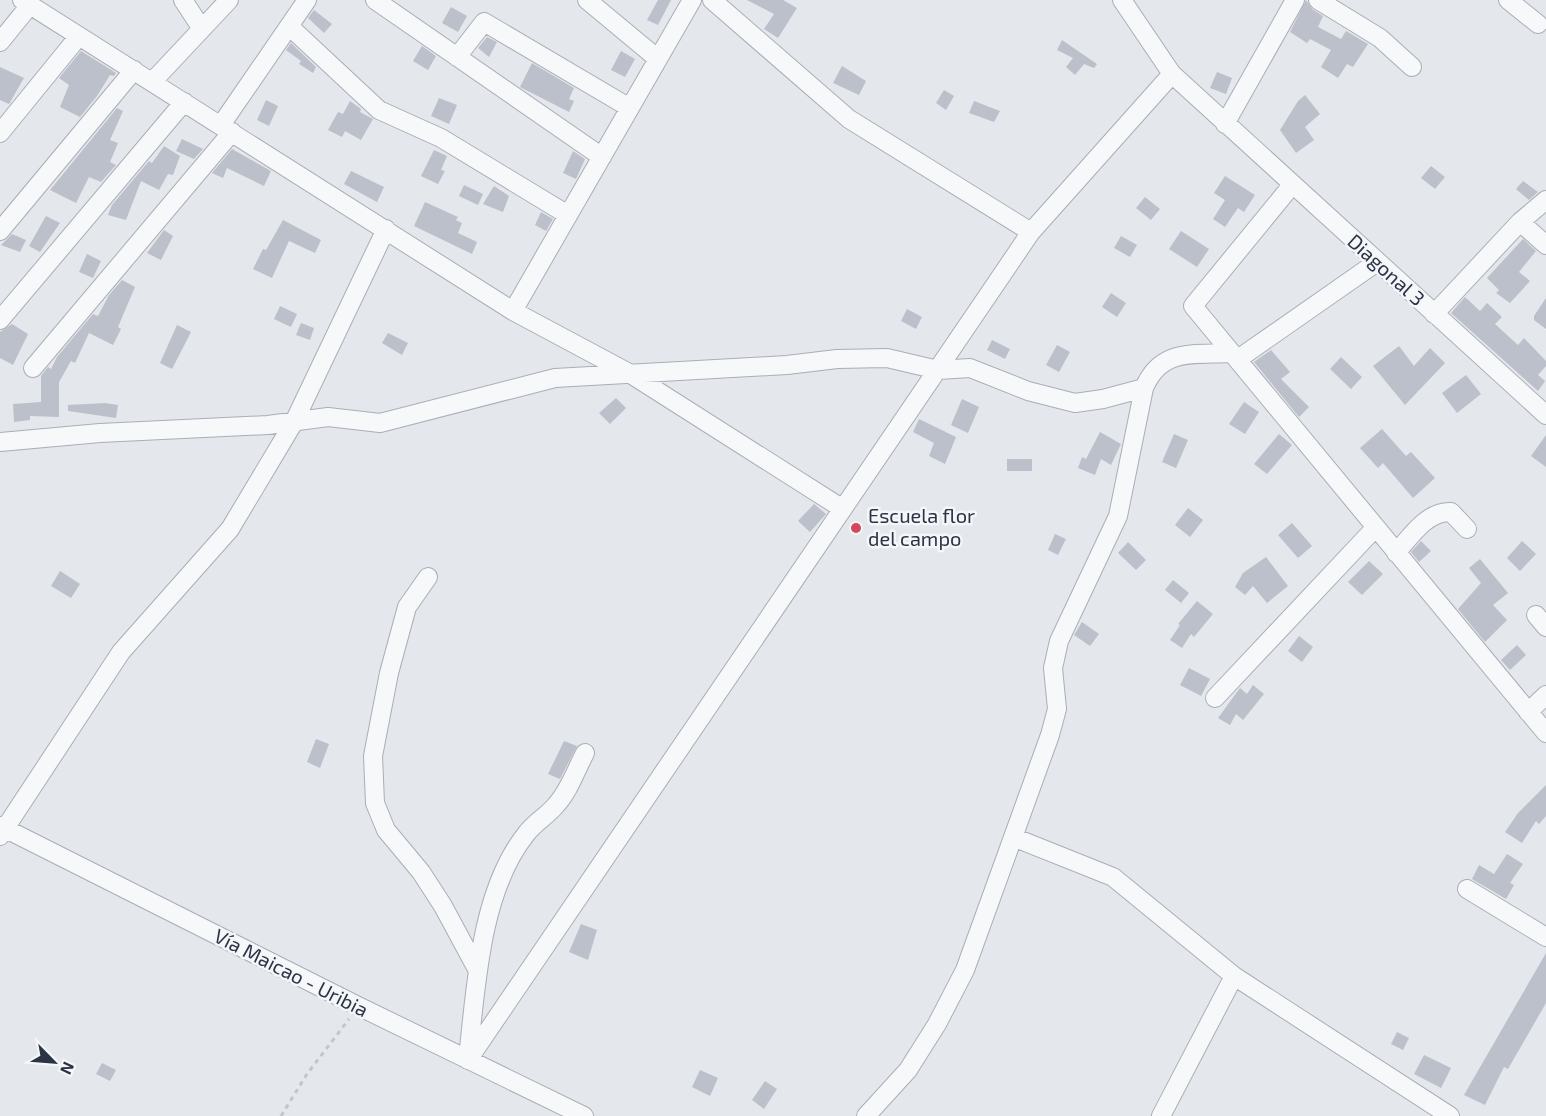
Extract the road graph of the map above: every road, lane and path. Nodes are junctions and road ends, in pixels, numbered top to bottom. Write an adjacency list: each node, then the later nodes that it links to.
1 (183, 0): 15 (street)
2 (229, 0): 15 (street)
3 (307, 0): 14 (street)
4 (375, 0): 18 (street)
5 (587, 0): 19 (street)
6 (692, 0): 19 (street)
7 (712, 0): 36 (street)
8 (1122, 0): 22 (street, Diagonal 3)
9 (1295, 0): 26 (street)
10 (1318, 0): 20 (street)
11 (1508, 0): 13 (street)
12 (26, 2): 16 (street); 17 (street)
13 (1538, 24)
14 (289, 26): 27 (street); 32 (street)
15 (202, 29): 23 (street)
16 (79, 36): 21 (street); 28 (street)
17 (0, 42)
18 (457, 57): 25 (street); 29 (street)
19 (658, 59): 25 (street)
20 (1412, 68)
21 (134, 70): 23 (street); 35 (street)
22 (1172, 74): 26 (street, Diagonal 3); 36 (street)
23 (152, 82): 24 (street)
24 (184, 102): 27 (street); 41 (street)
25 (630, 108): 29 (street)
26 (1225, 124): 30 (street, Diagonal 3)
27 (227, 129): 34 (street); 43 (street)
28 (0, 134)
29 (602, 157): 32 (street)
30 (1292, 185): 38 (street, Diagonal 3); 42 (street)
31 (1546, 200): 33 (street)
32 (568, 215): 39 (street)
33 (1520, 222): 37 (street); 40 (street)
34 (386, 229): 39 (street); 48 (street)
35 (0, 231)
36 (1031, 232): 44 (street)
37 (1546, 245)
38 (1377, 262): 40 (street, Diagonal 3); 42 (street)
39 (513, 311): 45 (street)
40 (1434, 314): 47 (street, Diagonal 3)
41 (0, 320)
42 (1234, 356): 46 (street); 51 (street)
43 (33, 368)
44 (938, 370): 45 (street); 46 (street); 50 (street)
45 (629, 373): 48 (street); 50 (street)
46 (1144, 388): 61 (street)
47 (1546, 415)
48 (294, 422): 49 (street); 60 (street)
49 (0, 442)
50 (843, 509): 67 (street)
51 (1375, 528): 53 (street); 56 (street)
52 (1467, 529): 53 (street)
53 (1396, 553): 57 (street)
54 (428, 577): 64 (street)
55 (1546, 695): 57 (street)
56 (1215, 698)
57 (1528, 712): 58 (street)
58 (1546, 733)
59 (585, 753): 64 (street)
60 (2, 830): 66 (street, Vía Maicao - Uribia)
61 (1013, 837): 65 (street); 71 (street)
62 (1467, 889): 63 (street)
63 (1546, 937)
64 (478, 971): 67 (street)
65 (1234, 976): 68 (street); 72 (street)
66 (358, 1006): 67 (street, Vía Maicao - Uribia); 69 (path)
67 (468, 1060): 70 (street, Vía Maicao - Uribia)
68 (1442, 1114)
69 (281, 1116)
70 (584, 1116)
71 (866, 1116)
72 (1161, 1116)

